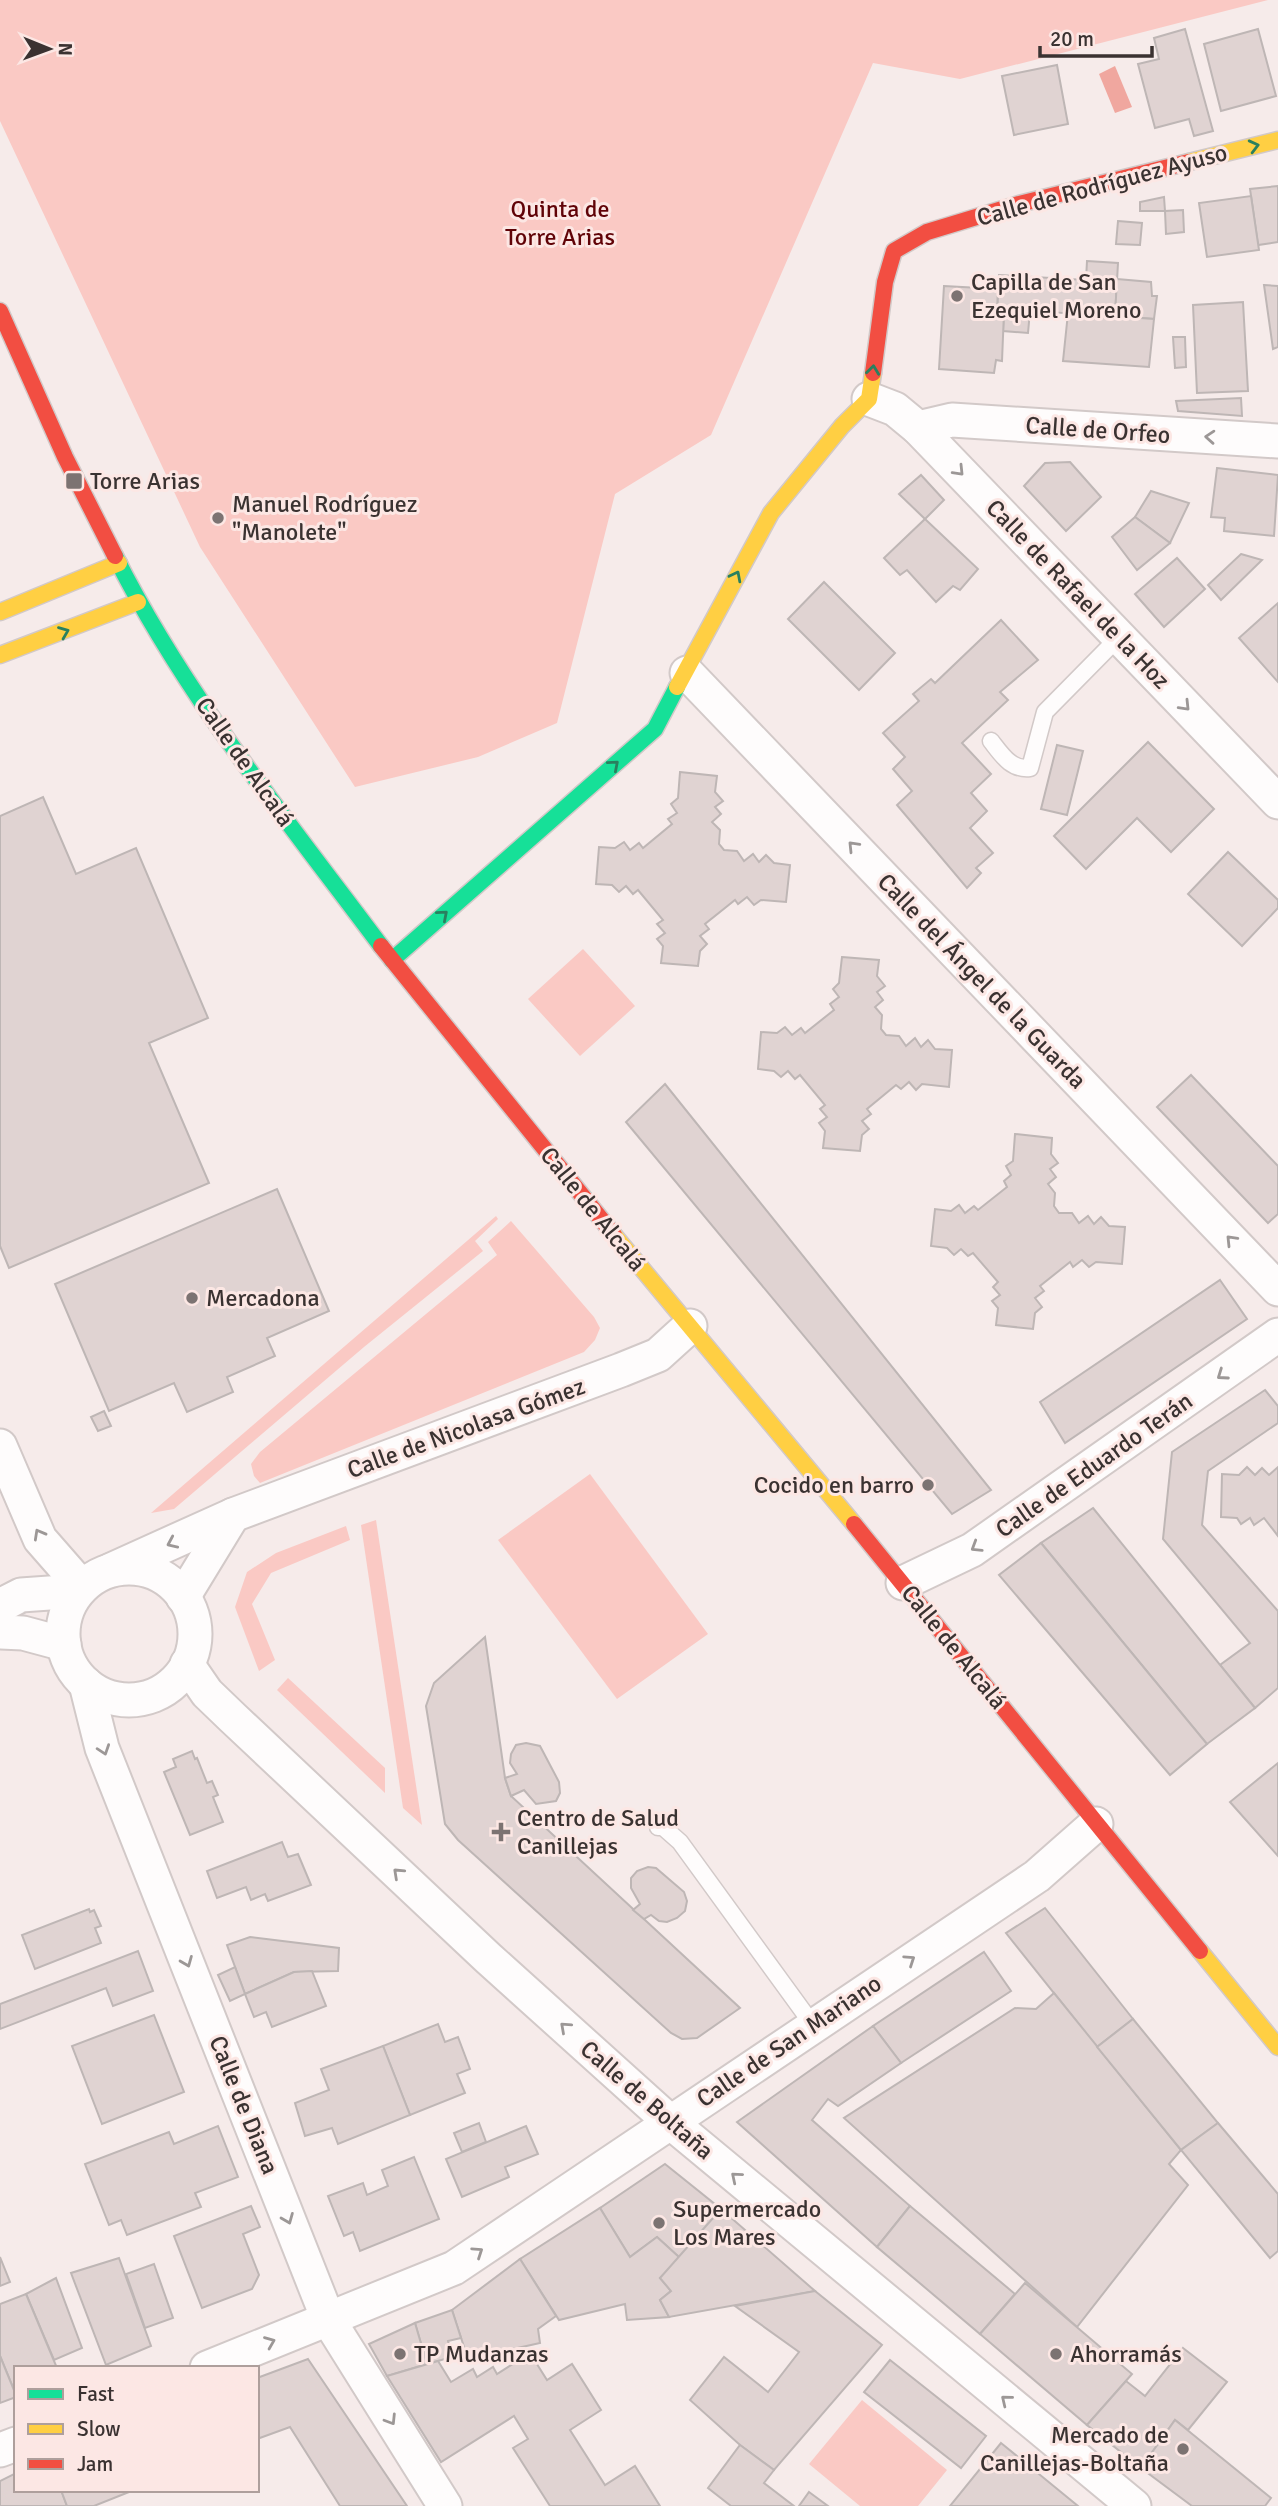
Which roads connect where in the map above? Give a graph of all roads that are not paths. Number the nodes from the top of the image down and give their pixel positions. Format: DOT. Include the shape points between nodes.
graph roads {
  1 [pos="1278,140"];
  2 [pos="0,312"];
  3 [pos="869,399"];
  4 [pos="918,428"];
  5 [pos="1278,441"];
  6 [pos="119,563"];
  7 [pos="138,602"];
  8 [pos="0,612"];
  9 [pos="1119,637"];
  10 [pos="0,656"];
  11 [pos="687,673"];
  12 [pos="991,741"];
  13 [pos="1278,802"];
  14 [pos="392,960"];
  15 [pos="1278,1289"];
  16 [pos="690,1326"];
  17 [pos="1278,1335"];
  18 [pos="0,1446"];
  19 [pos="233,1515"];
  20 [pos="111,1570"];
  21 [pos="903,1583"];
  22 [pos="80,1589"];
  23 [pos="183,1597"];
  24 [pos="0,1606"];
  25 [pos="0,1632"];
  26 [pos="64,1644"];
  27 [pos="187,1664"];
  28 [pos="86,1684"];
  29 [pos="1096,1824"];
  30 [pos="658,1827"];
  31 [pos="813,2025"];
  32 [pos="1278,2047"];
  33 [pos="669,2121"];
  34 [pos="328,2319"];
  35 [pos="211,2366"];
  36 [pos="445,2506"];
  37 [pos="1134,2506"];
  3 -- 1 [label="main road, Calle de Rodríguez Ayuso, one-way" via="884,282 894,251 928,232 1019,204"];
  2 -- 6 [label="main road, Calle de Alcalá"];
  3 -- 4 [label="street, Calle de Rafael de la Hoz" via="895,409"];
  11 -- 3 [label="main road, one-way" via="771,513"];
  5 -- 4 [label="street, Calle de Orfeo, one-way" via="952,420"];
  4 -- 9 [label="street, Calle de Rafael de la Hoz, one-way"];
  6 -- 7 [label="main road, Calle de Alcalá"];
  6 -- 8 [label="main road"];
  10 -- 7 [label="main road, one-way"];
  7 -- 14 [label="main road, Calle de Alcalá" via="229,744"];
  9 -- 12 [label="lane" via="1045,712 1030,768 1020,769 1006,760"];
  9 -- 13 [label="street, Calle de Rafael de la Hoz, one-way"];
  14 -- 11 [label="main road, one-way" via="655,729"];
  15 -- 11 [label="street, Calle del Ángel de la Guarda, one-way"];
  14 -- 16 [label="main road, Calle de Alcalá"];
  16 -- 19 [label="street, Calle de Nicolasa Gómez" via="658,1354 621,1370"];
  16 -- 21 [label="main road, Calle de Alcalá"];
  17 -- 21 [label="street, Calle de Eduardo Terán, one-way" via="972,1550"];
  22 -- 18 [label="street, one-way" via="40,1539"];
  19 -- 20 [label="street, Calle de Nicolasa Gómez, one-way"];
  19 -- 23 [label="street"];
  20 -- 22 [label="street"];
  20 -- 23 [label="street" via="152,1572"];
  21 -- 29 [label="main road, Calle de Alcalá"];
  22 -- 24 [label="street" via="21,1595"];
  22 -- 26 [label="street" via="68,1607"];
  23 -- 27 [label="street" via="195,1630"];
  25 -- 26 [label="street"];
  26 -- 28 [label="street" via="72,1666"];
  27 -- 28 [label="street" via="165,1689 133,1700 108,1696"];
  33 -- 27 [label="street, Calle de Boltaña, one-way" via="233,1718 207,1693"];
  28 -- 34 [label="street, Calle de Diana, one-way" via="102,1748"];
  31 -- 29 [label="street, Calle de San Mariano, one-way" via="1037,1876"];
  29 -- 32 [label="main road, Calle de Alcalá"];
  30 -- 31 [label="lane" via="680,1842"];
  31 -- 33 [label="street, Calle de San Mariano"];
  34 -- 33 [label="street, Calle de San Mariano, one-way" via="454,2268"];
  37 -- 33 [label="street, Calle de Boltaña, one-way"];
  35 -- 34 [label="street, Calle de San Mariano, one-way"];
  34 -- 36 [label="street, Calle de Diana, one-way"];
}
